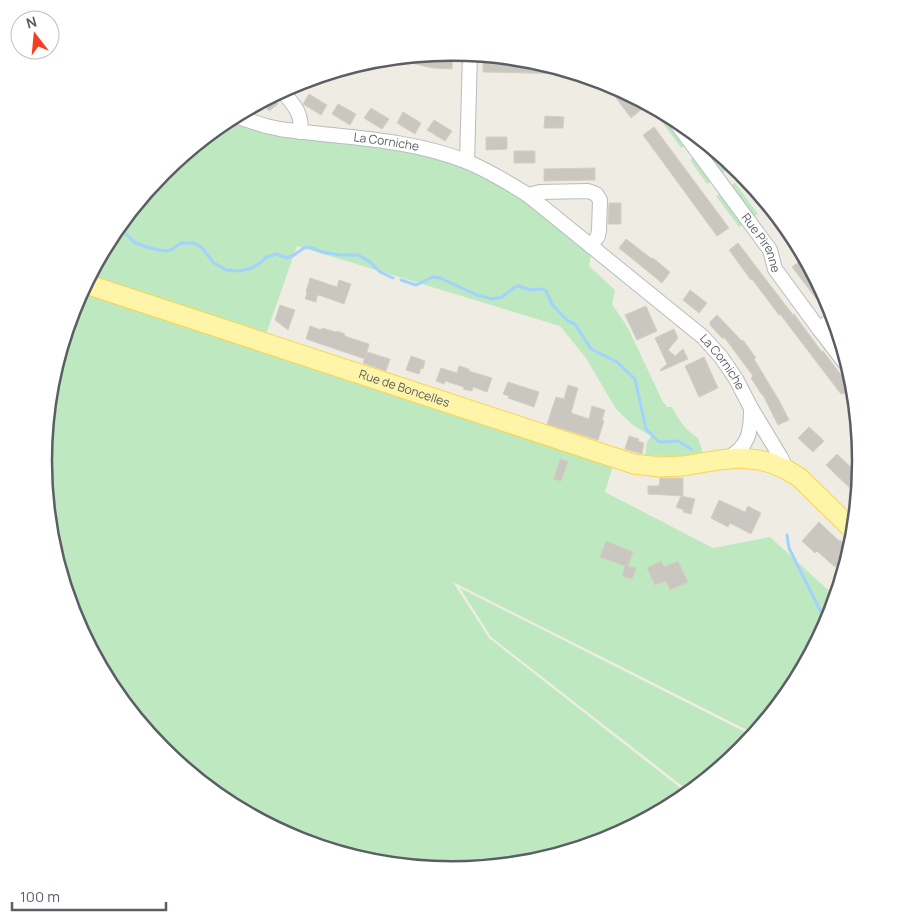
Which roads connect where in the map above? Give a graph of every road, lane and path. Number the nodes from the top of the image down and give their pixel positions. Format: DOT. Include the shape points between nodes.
graph roads {
  1 [pos="470,62"];
  2 [pos="287,97"];
  3 [pos="245,119"];
  4 [pos="300,132"];
  5 [pos="687,137"];
  6 [pos="467,162"];
  7 [pos="528,195"];
  8 [pos="591,246"];
  9 [pos="93,286"];
  10 [pos="828,323"];
  11 [pos="819,329"];
  12 [pos="838,352"];
  13 [pos="751,408"];
  14 [pos="767,435"];
  15 [pos="748,440"];
  16 [pos="726,459"];
  17 [pos="752,459"];
  18 [pos="787,470"];
  19 [pos="847,524"];
  1 -- 6 [label="street"];
  2 -- 4 [label="street" via="298,112"];
  3 -- 4 [label="street, La Corniche"];
  4 -- 6 [label="street, La Corniche" via="410,146"];
  5 -- 11 [label="street, Rue Pirenne" via="770,250 775,269"];
  6 -- 7 [label="street, La Corniche"];
  7 -- 8 [label="street, La Corniche"];
  7 -- 8 [label="street" via="535,192 588,191 596,194 600,200 599,230"];
  8 -- 13 [label="street, La Corniche" via="703,337 730,370"];
  9 -- 16 [label="main road, Rue de Boncelles" via="634,464 683,466"];
  10 -- 11 [label="street"];
  11 -- 12 [label="street, Rue Pirenne"];
  13 -- 14 [label="street, La Corniche"];
  13 -- 15 [label="street"];
  14 -- 17 [label="street"];
  14 -- 18 [label="street, La Corniche"];
  15 -- 16 [label="street"];
  15 -- 17 [label="street"];
  16 -- 17 [label="main road, Rue de Boncelles"];
  17 -- 18 [label="main road, Rue de Boncelles"];
  18 -- 19 [label="main road, Rue de Boncelles"];
}
